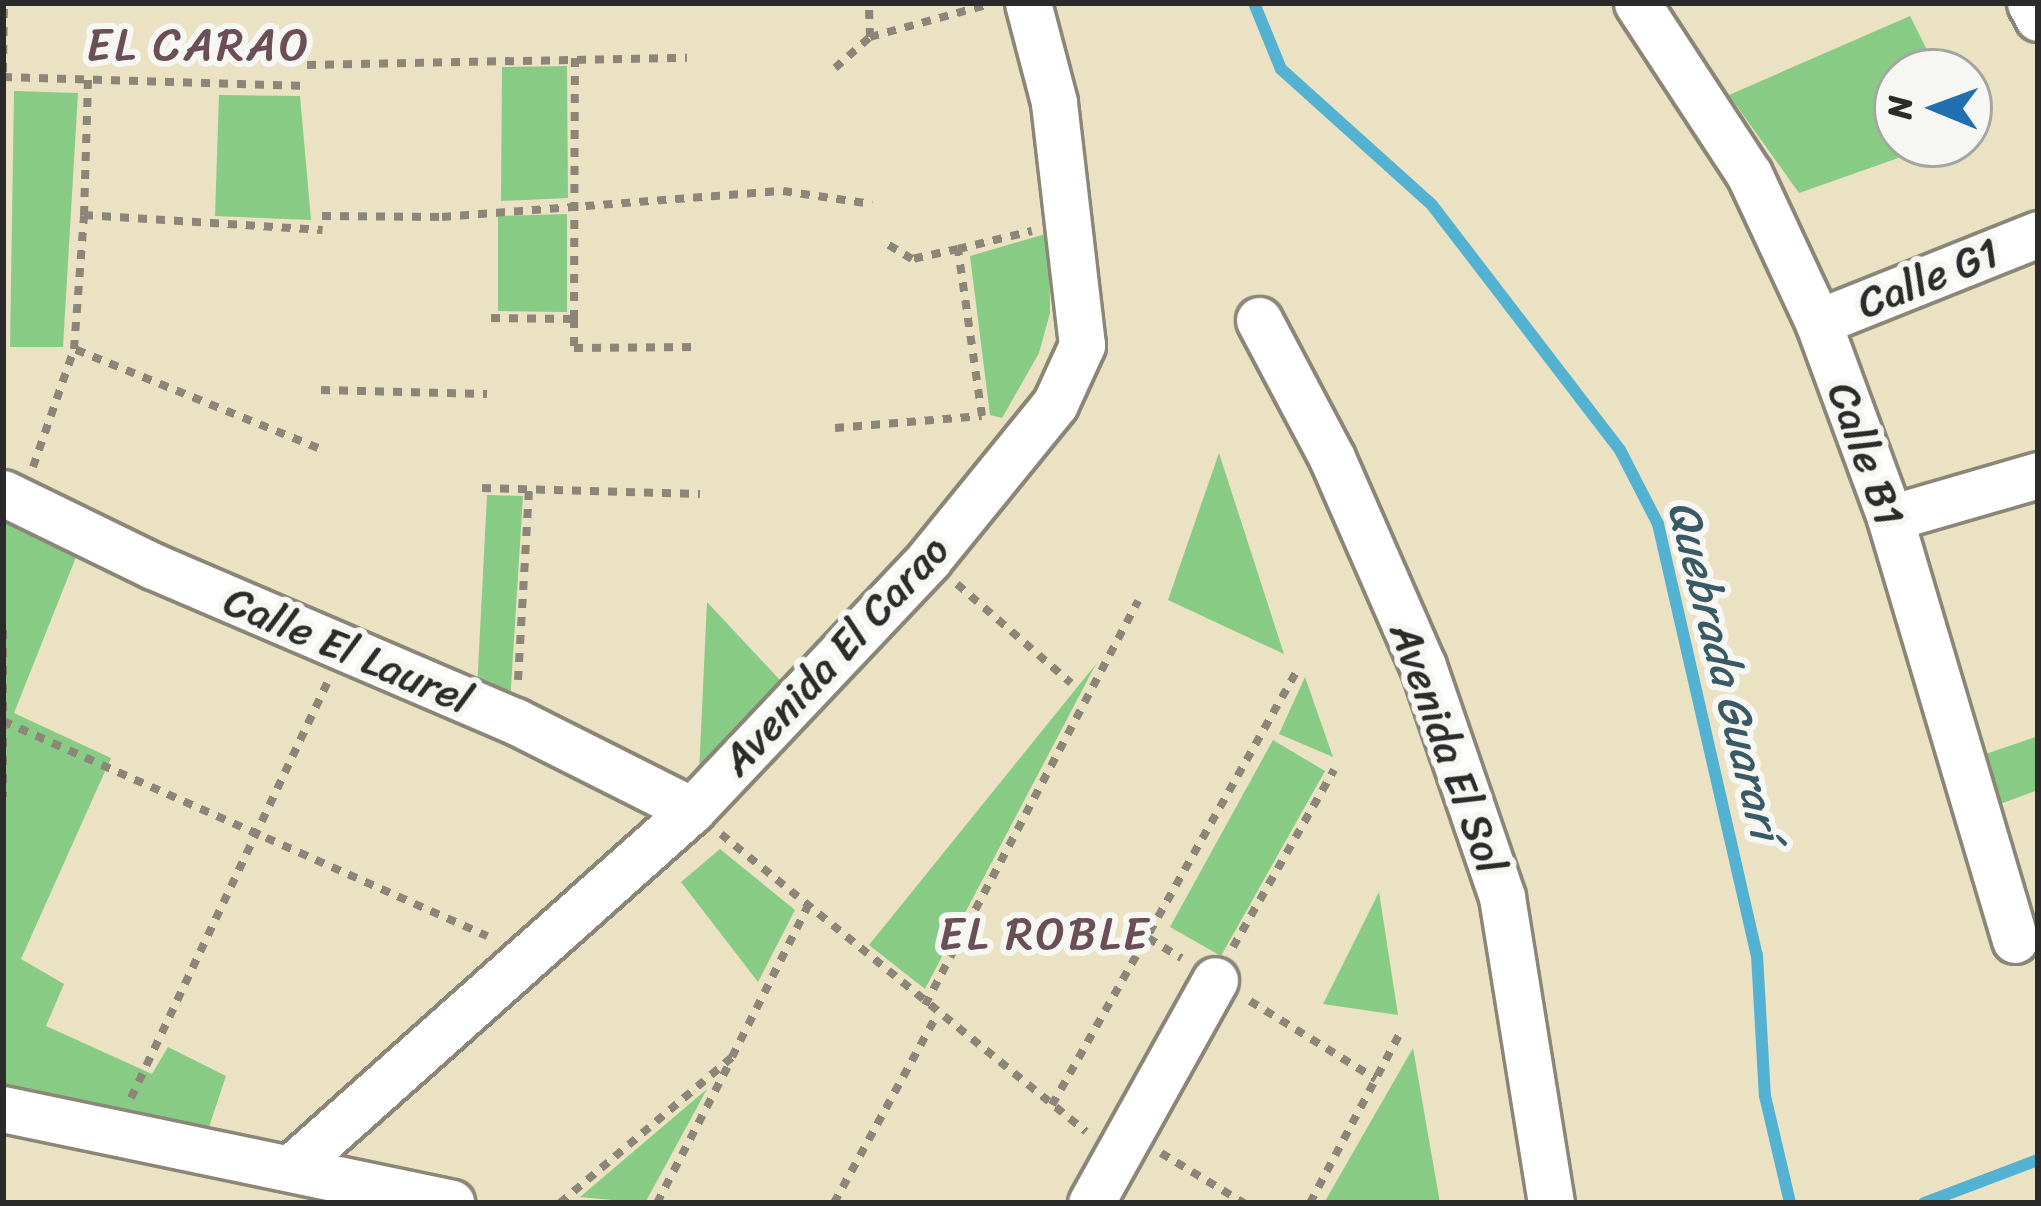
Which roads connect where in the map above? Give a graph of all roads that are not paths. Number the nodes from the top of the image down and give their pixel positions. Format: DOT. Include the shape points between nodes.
graph roads {
  1 [pos="1028,3"];
  2 [pos="2030,3"];
  3 [pos="1643,5"];
  4 [pos="2038,18"];
  5 [pos="2038,234"];
  6 [pos="1259,320"];
  7 [pos="1818,322"];
  8 [pos="2038,475"];
  9 [pos="10,486"];
  10 [pos="1891,518"];
  11 [pos="692,810"];
  12 [pos="2015,940"];
  13 [pos="1215,980"];
  14 [pos="3,1109"];
  15 [pos="293,1166"];
  16 [pos="451,1203"];
  17 [pos="1091,1203"];
  18 [pos="1551,1203"];
  1 -- 11 [label="street, Avenida El Carao" via="1072,222 1082,345 1054,404 929,559"];
  2 -- 4 [label="street"];
  3 -- 7 [label="street, Calle B1" via="1749,174"];
  5 -- 7 [label="street, Calle G1"];
  6 -- 18 [label="street, Avenida El Sol" via="1332,458 1423,666 1502,897"];
  7 -- 10 [label="street, Calle B1"];
  8 -- 10 [label="street"];
  9 -- 11 [label="street, Calle El Laurel"];
  10 -- 12 [label="street, Calle B1"];
  11 -- 15 [label="street, Avenida El Carao"];
  13 -- 17 [label="street"];
  14 -- 15 [label="street"];
  15 -- 16 [label="street"];
}
